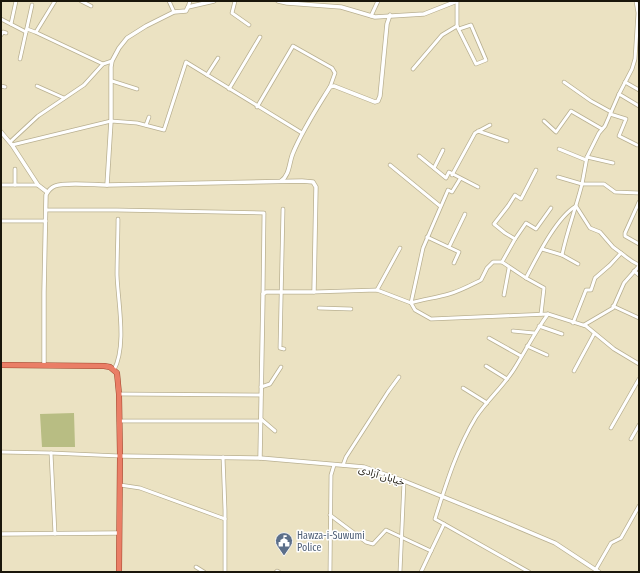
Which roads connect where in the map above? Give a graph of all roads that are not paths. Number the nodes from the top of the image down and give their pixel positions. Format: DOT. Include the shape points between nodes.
graph roads {
  1 [pos="16,1"];
  2 [pos="54,1"];
  3 [pos="81,1"];
  4 [pos="169,1"];
  5 [pos="190,1"];
  6 [pos="214,1"];
  7 [pos="235,1"];
  8 [pos="278,1"];
  9 [pos="378,1"];
  10 [pos="457,1"];
  11 [pos="636,1"];
  12 [pos="288,2"];
  13 [pos="32,5"];
  14 [pos="90,6"];
  15 [pos="188,7"];
  16 [pos="174,12"];
  17 [pos="390,15"];
  18 [pos="371,16"];
  19 [pos="379,16"];
  20 [pos="1,19"];
  21 [pos="11,24"];
  22 [pos="387,24"];
  23 [pos="249,25"];
  24 [pos="458,28"];
  25 [pos="27,31"];
  26 [pos="36,32"];
  27 [pos="6,33"];
  28 [pos="1,35"];
  29 [pos="638,36"];
  30 [pos="260,37"];
  31 [pos="637,57"];
  32 [pos="218,58"];
  33 [pos="20,59"];
  34 [pos="112,61"];
  35 [pos="103,64"];
  36 [pos="413,69"];
  37 [pos="207,75"];
  38 [pos="112,81"];
  39 [pos="564,82"];
  40 [pos="625,82"];
  41 [pos="1,86"];
  42 [pos="37,86"];
  43 [pos="6,87"];
  44 [pos="330,87"];
  45 [pos="136,89"];
  46 [pos="229,89"];
  47 [pos="639,90"];
  48 [pos="619,94"];
  49 [pos="64,98"];
  50 [pos="639,106"];
  51 [pos="258,107"];
  52 [pos="610,113"];
  53 [pos="149,117"];
  54 [pos="111,121"];
  55 [pos="544,121"];
  56 [pos="146,125"];
  57 [pos="490,125"];
  58 [pos="602,129"];
  59 [pos="1,132"];
  60 [pos="478,132"];
  61 [pos="302,133"];
  62 [pos="507,141"];
  63 [pos="11,143"];
  64 [pos="637,145"];
  65 [pos="559,149"];
  66 [pos="443,150"];
  67 [pos="419,156"];
  68 [pos="586,159"];
  69 [pos="613,163"];
  70 [pos="390,165"];
  71 [pos="434,168"];
  72 [pos="15,169"];
  73 [pos="536,170"];
  74 [pos="452,175"];
  75 [pos="286,176"];
  76 [pos="558,177"];
  77 [pos="460,179"];
  78 [pos="281,181"];
  79 [pos="290,181"];
  80 [pos="582,184"];
  81 [pos="15,185"];
  82 [pos="107,185"];
  83 [pos="1,186"];
  84 [pos="38,186"];
  85 [pos="478,187"];
  86 [pos="47,192"];
  87 [pos="639,194"];
  88 [pos="639,202"];
  89 [pos="440,206"];
  90 [pos="576,206"];
  91 [pos="551,208"];
  92 [pos="283,209"];
  93 [pos="46,210"];
  94 [pos="465,214"];
  95 [pos="118,219"];
  96 [pos="46,221"];
  97 [pos="1,222"];
  98 [pos="428,237"];
  99 [pos="515,239"];
  100 [pos="639,244"];
  101 [pos="449,247"];
  102 [pos="400,248"];
  103 [pos="542,249"];
  104 [pos="621,253"];
  105 [pos="562,255"];
  106 [pos="502,262"];
  107 [pos="454,263"];
  108 [pos="578,264"];
  109 [pos="639,266"];
  110 [pos="509,268"];
  111 [pos="634,271"];
  112 [pos="639,275"];
  113 [pos="526,278"];
  114 [pos="377,290"];
  115 [pos="281,292"];
  116 [pos="314,292"];
  117 [pos="263,294"];
  118 [pos="504,295"];
  119 [pos="411,303"];
  120 [pos="613,306"];
  121 [pos="319,308"];
  122 [pos="351,309"];
  123 [pos="541,314"];
  124 [pos="548,314"];
  125 [pos="639,314"];
  126 [pos="638,318"];
  127 [pos="573,323"];
  128 [pos="584,325"];
  129 [pos="539,326"];
  130 [pos="513,331"];
  131 [pos="534,333"];
  132 [pos="562,334"];
  133 [pos="594,334"];
  134 [pos="489,338"];
  135 [pos="527,346"];
  136 [pos="284,349"];
  137 [pos="546,354"];
  138 [pos="521,356"];
  139 [pos="639,364"];
  140 [pos="1,365"];
  141 [pos="44,365"];
  142 [pos="486,366"];
  143 [pos="281,367"];
  144 [pos="114,370"];
  145 [pos="574,370"];
  146 [pos="399,377"];
  147 [pos="507,379"];
  148 [pos="639,379"];
  149 [pos="262,387"];
  150 [pos="463,388"];
  151 [pos="119,394"];
  152 [pos="261,395"];
  153 [pos="487,403"];
  154 [pos="261,420"];
  155 [pos="119,421"];
  156 [pos="639,425"];
  157 [pos="611,428"];
  158 [pos="275,431"];
  159 [pos="631,439"];
  160 [pos="1,452"];
  161 [pos="51,453"];
  162 [pos="120,456"];
  163 [pos="223,457"];
  164 [pos="260,458"];
  165 [pos="334,465"];
  166 [pos="343,465"];
  167 [pos="404,482"];
  168 [pos="120,485"];
  169 [pos="442,496"];
  170 [pos="639,506"];
  171 [pos="330,515"];
  172 [pos="225,520"];
  173 [pos="444,524"];
  174 [pos="119,533"];
  175 [pos="1,534"];
  176 [pos="55,534"];
  177 [pos="401,538"];
  178 [pos="430,551"];
  179 [pos="196,567"];
  180 [pos="597,571"];
  181 [pos="119,572"];
  182 [pos="204,572"];
  183 [pos="225,572"];
  184 [pos="330,572"];
  185 [pos="400,572"];
  186 [pos="421,572"];
  187 [pos="529,572"];
  1 -- 21 [label="street"];
  2 -- 26 [label="street"];
  3 -- 14 [label="street"];
  4 -- 16 [label="street"];
  5 -- 15 [label="street"];
  6 -- 15 [label="street"];
  7 -- 23 [label="street" via="232,13"];
  8 -- 12 [label="street"];
  9 -- 18 [label="street"];
  10 -- 17 [label="street" via="424,14"];
  10 -- 24 [label="street"];
  11 -- 29 [label="street"];
  12 -- 18 [label="street" via="341,7"];
  13 -- 25 [label="street"];
  15 -- 16 [label="street" via="186,11"];
  16 -- 34 [label="street" via="127,38 118,48"];
  17 -- 19 [label="street"];
  17 -- 22 [label="street"];
  18 -- 19 [label="street"];
  19 -- 22 [label="street" via="386,20"];
  20 -- 21 [label="street"];
  21 -- 25 [label="street"];
  22 -- 44 [label="street" via="378,101 334,86"];
  24 -- 24 [label="street" via="476,64 486,60 471,25"];
  24 -- 36 [label="street" via="442,35"];
  25 -- 26 [label="street"];
  25 -- 33 [label="street"];
  26 -- 35 [label="street"];
  27 -- 28 [label="street" via="2,32"];
  29 -- 31 [label="street"];
  30 -- 46 [label="street"];
  31 -- 40 [label="street"];
  32 -- 37 [label="street"];
  34 -- 35 [label="street"];
  34 -- 38 [label="street"];
  35 -- 49 [label="street" via="84,85"];
  37 -- 46 [label="street"];
  37 -- 56 [label="street" via="186,62 164,130"];
  38 -- 45 [label="street"];
  38 -- 54 [label="street"];
  39 -- 52 [label="street"];
  40 -- 47 [label="street"];
  40 -- 48 [label="street"];
  41 -- 43 [label="street"];
  42 -- 49 [label="street"];
  44 -- 51 [label="street" via="335,73 332,68 293,46"];
  44 -- 61 [label="street"];
  46 -- 51 [label="street"];
  48 -- 50 [label="street"];
  48 -- 52 [label="street"];
  49 -- 63 [label="street" via="38,116"];
  51 -- 61 [label="street"];
  52 -- 58 [label="street"];
  52 -- 64 [label="street" via="626,119 620,136"];
  53 -- 56 [label="street"];
  54 -- 56 [label="street"];
  54 -- 63 [label="street"];
  54 -- 82 [label="street"];
  55 -- 58 [label="street" via="556,132 571,111"];
  57 -- 60 [label="street"];
  58 -- 68 [label="street"];
  59 -- 63 [label="street"];
  60 -- 62 [label="street"];
  60 -- 74 [label="street" via="470,139"];
  61 -- 75 [label="street"];
  63 -- 84 [label="street"];
  65 -- 68 [label="street"];
  66 -- 71 [label="street"];
  67 -- 71 [label="street"];
  68 -- 69 [label="street"];
  68 -- 80 [label="street"];
  70 -- 89 [label="street"];
  71 -- 74 [label="street" via="446,178 449,172"];
  72 -- 81 [label="street"];
  73 -- 99 [label="street" via="521,199 515,195 494,224"];
  74 -- 77 [label="street"];
  75 -- 78 [label="street"];
  75 -- 79 [label="street"];
  76 -- 80 [label="street"];
  77 -- 85 [label="street"];
  77 -- 89 [label="street" via="452,192 448,190"];
  78 -- 79 [label="street"];
  78 -- 82 [label="street"];
  79 -- 116 [label="street" via="313,182 316,187"];
  80 -- 87 [label="street" via="604,184 615,192"];
  80 -- 90 [label="street"];
  81 -- 83 [label="street"];
  81 -- 84 [label="street"];
  82 -- 86 [label="street" via="56,186"];
  84 -- 86 [label="street"];
  86 -- 93 [label="street"];
  88 -- 100 [label="street" via="625,236"];
  89 -- 98 [label="street"];
  90 -- 103 [label="street" via="558,224"];
  90 -- 104 [label="street" via="590,228 600,232 613,248"];
  90 -- 105 [label="street"];
  91 -- 99 [label="street" via="536,229 526,223"];
  92 -- 115 [label="street"];
  93 -- 96 [label="street"];
  93 -- 117 [label="street" via="264,212"];
  94 -- 101 [label="street"];
  95 -- 144 [label="street" via="120,345 118,363"];
  96 -- 97 [label="street"];
  96 -- 141 [label="street"];
  98 -- 101 [label="street"];
  98 -- 119 [label="street" via="423,248"];
  99 -- 106 [label="street"];
  101 -- 107 [label="street" via="459,252"];
  102 -- 114 [label="street"];
  103 -- 105 [label="street"];
  103 -- 113 [label="street"];
  104 -- 109 [label="street" via="630,262"];
  104 -- 127 [label="street" via="595,278 590,290 586,290"];
  105 -- 108 [label="street"];
  106 -- 110 [label="street"];
  106 -- 119 [label="street" via="493,262 481,280 471,285 449,294"];
  109 -- 111 [label="street"];
  110 -- 113 [label="street"];
  110 -- 118 [label="street"];
  111 -- 112 [label="street"];
  111 -- 120 [label="street" via="624,282"];
  113 -- 123 [label="street" via="544,288"];
  114 -- 116 [label="street"];
  114 -- 119 [label="street"];
  115 -- 116 [label="street"];
  115 -- 117 [label="street"];
  115 -- 136 [label="street" via="280,348"];
  117 -- 149 [label="street"];
  119 -- 123 [label="street" via="415,310 431,319"];
  120 -- 126 [label="street"];
  120 -- 128 [label="street"];
  121 -- 122 [label="street"];
  123 -- 124 [label="street"];
  124 -- 127 [label="street"];
  124 -- 129 [label="street"];
  125 -- 126 [label="street"];
  127 -- 128 [label="street"];
  128 -- 133 [label="street"];
  129 -- 131 [label="street"];
  129 -- 132 [label="street"];
  130 -- 131 [label="street"];
  131 -- 135 [label="street"];
  133 -- 139 [label="street"];
  133 -- 145 [label="street"];
  134 -- 138 [label="street"];
  135 -- 137 [label="street"];
  135 -- 138 [label="street"];
  138 -- 147 [label="street"];
  140 -- 141 [label="highway"];
  141 -- 144 [label="highway" via="104,366"];
  142 -- 147 [label="street"];
  143 -- 149 [label="street" via="270,384"];
  144 -- 151 [label="highway" via="119,381"];
  146 -- 166 [label="street"];
  147 -- 153 [label="street"];
  148 -- 157 [label="street"];
  149 -- 152 [label="street"];
  150 -- 153 [label="street"];
  151 -- 152 [label="street"];
  151 -- 155 [label="highway"];
  152 -- 154 [label="street"];
  153 -- 169 [label="street" via="460,447"];
  154 -- 155 [label="street"];
  154 -- 158 [label="street"];
  154 -- 164 [label="street"];
  155 -- 162 [label="highway"];
  156 -- 159 [label="street"];
  160 -- 161 [label="street"];
  161 -- 162 [label="street"];
  161 -- 176 [label="street"];
  162 -- 163 [label="street, خیابان آزادی"];
  162 -- 168 [label="highway"];
  163 -- 164 [label="street, خیابان آزادی"];
  163 -- 172 [label="street"];
  164 -- 165 [label="street, خیابان آزادی"];
  165 -- 166 [label="street, خیابان آزادی"];
  165 -- 171 [label="street" via="331,474"];
  166 -- 167 [label="street, خیابان آزادی" via="364,467"];
  167 -- 169 [label="street, خیابان آزادی"];
  167 -- 177 [label="street"];
  168 -- 172 [label="street" via="140,488"];
  168 -- 174 [label="highway"];
  169 -- 173 [label="street" via="435,519"];
  169 -- 180 [label="street, خیابان آزادی" via="555,543"];
  170 -- 180 [label="street" via="621,538 611,543"];
  171 -- 177 [label="street" via="369,544 373,544 386,530"];
  171 -- 184 [label="street"];
  172 -- 183 [label="street"];
  173 -- 178 [label="street"];
  173 -- 187 [label="street"];
  174 -- 176 [label="street"];
  174 -- 181 [label="highway"];
  175 -- 176 [label="street"];
  177 -- 178 [label="street"];
  177 -- 185 [label="street"];
  178 -- 186 [label="street"];
  179 -- 182 [label="street"];
}
